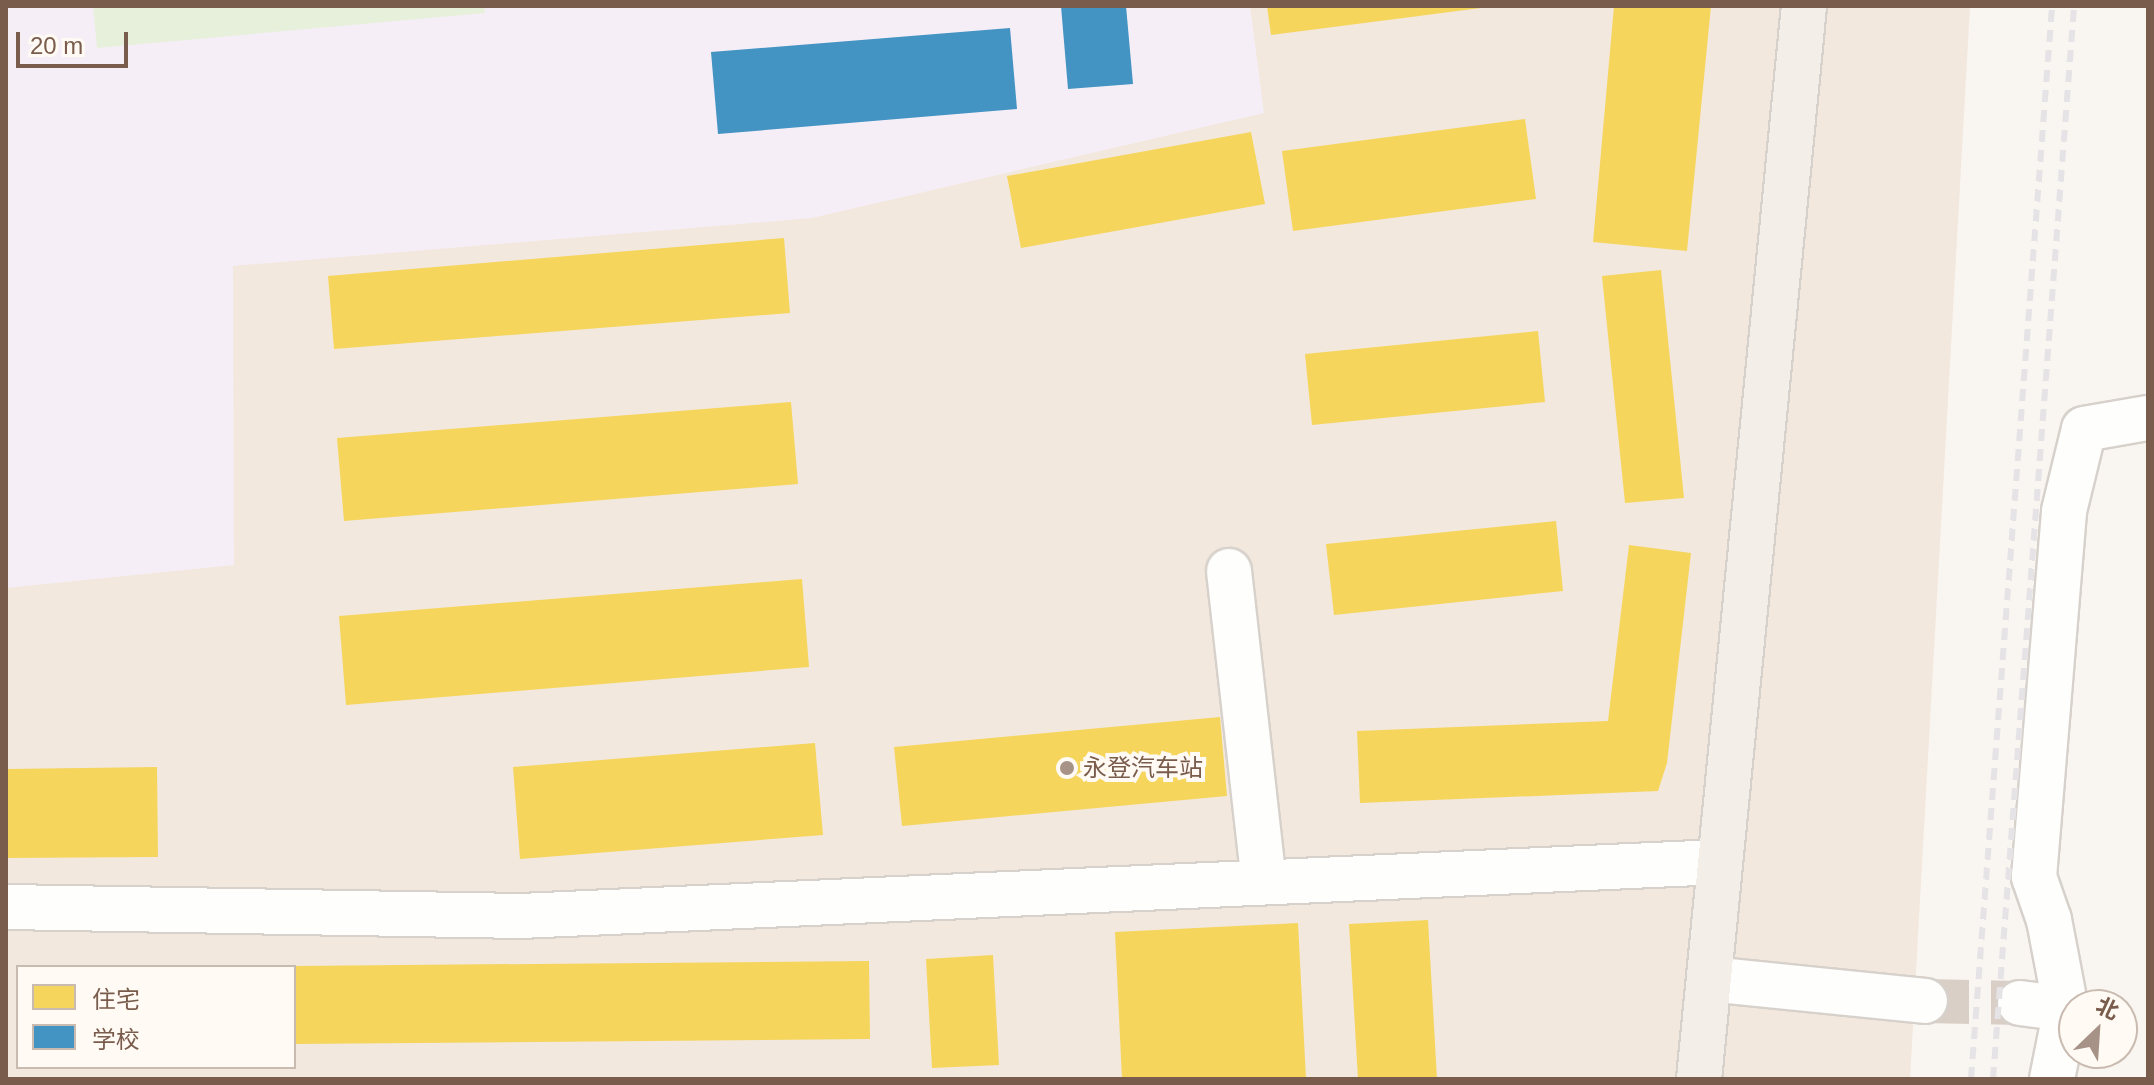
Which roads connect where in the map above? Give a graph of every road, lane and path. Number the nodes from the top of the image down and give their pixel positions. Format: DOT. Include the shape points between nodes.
graph roads {
  1 [pos="1804,6"];
  2 [pos="2148,418"];
  3 [pos="1229,571"];
  4 [pos="1720,862"];
  5 [pos="1264,882"];
  6 [pos="6,907"];
  7 [pos="1709,979"];
  8 [pos="2062,989"];
  9 [pos="1925,1001"];
  10 [pos="2020,1003"];
  11 [pos="2058,1008"];
  12 [pos="2058,1049"];
  13 [pos="1699,1079"];
  14 [pos="2052,1079"];
  1 -- 4 [label="main road"];
  2 -- 8 [label="street" via="2084,429 2064,511 2034,877 2049,920"];
  3 -- 5 [label="street"];
  4 -- 5 [label="street"];
  4 -- 7 [label="main road"];
  5 -- 6 [label="street" via="521,916"];
  7 -- 9 [label="street"];
  7 -- 13 [label="main road"];
  10 -- 11 [label="street"];
  12 -- 14 [label="street"];
}
